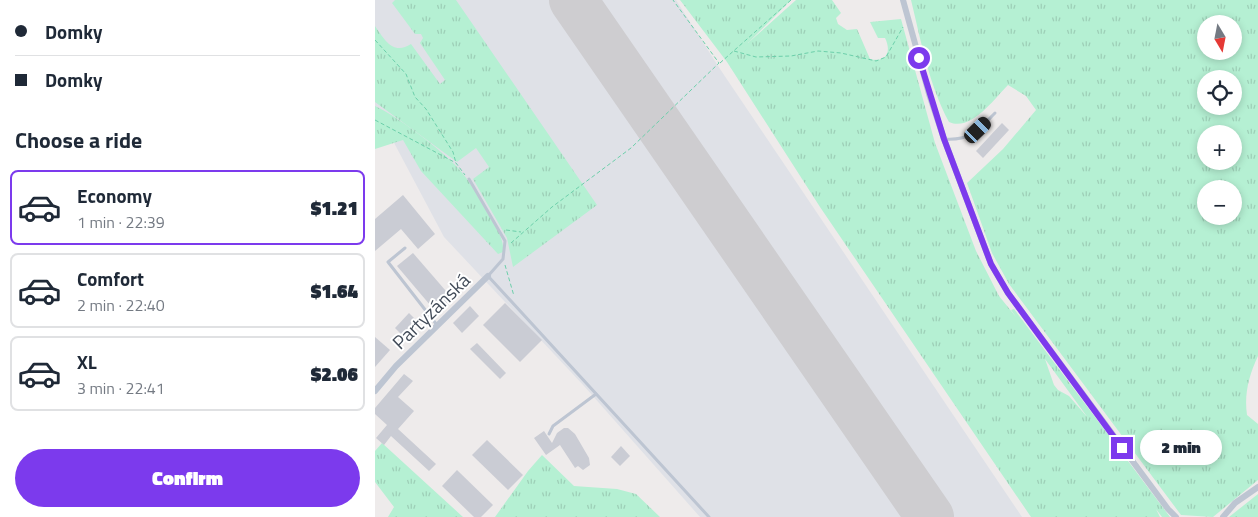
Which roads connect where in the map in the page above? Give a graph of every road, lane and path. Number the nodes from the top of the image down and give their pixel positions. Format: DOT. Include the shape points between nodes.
graph roads {
  1 [pos="673,0"];
  2 [pos="791,0"];
  3 [pos="903,0"];
  4 [pos="910,22"];
  5 [pos="375,40"];
  6 [pos="734,51"];
  7 [pos="719,63"];
  8 [pos="995,113"];
  9 [pos="375,120"];
  10 [pos="944,139"];
  11 [pos="456,163"];
  12 [pos="469,179"];
  13 [pos="497,227"];
  14 [pos="522,232"];
  15 [pos="507,246"];
  16 [pos="405,248"];
  17 [pos="503,259"];
  18 [pos="488,276"];
  19 [pos="512,302"];
  20 [pos="437,325"];
  21 [pos="375,391"];
  22 [pos="596,394"];
  23 [pos="549,434"];
  24 [pos="1258,487"];
  25 [pos="709,517"];
  26 [pos="1176,517"];
  27 [pos="1223,517"];
  1 -- 7 [label="path"];
  2 -- 6 [label="path"];
  3 -- 4 [label="street"];
  4 -- 6 [label="path" via="902,28 886,57 877,61 833,52 756,57"];
  4 -- 10 [label="street"];
  5 -- 11 [label="path" via="406,74 415,97 427,109 453,152"];
  6 -- 7 [label="path"];
  7 -- 14 [label="path" via="631,148"];
  8 -- 10 [label="lane" via="970,137"];
  9 -- 11 [label="path"];
  10 -- 26 [label="street" via="991,264 1008,293"];
  11 -- 12 [label="path"];
  12 -- 13 [label="lane"];
  13 -- 14 [label="path"];
  13 -- 15 [label="lane"];
  14 -- 15 [label="path"];
  15 -- 17 [label="lane"];
  16 -- 20 [label="lane" via="389,262"];
  17 -- 18 [label="lane"];
  17 -- 19 [label="path" via="515,294"];
  18 -- 19 [label="lane"];
  18 -- 20 [label="street, Partyzánská"];
  19 -- 22 [label="lane"];
  20 -- 21 [label="street, Partyzánská" via="395,366"];
  22 -- 23 [label="lane" via="553,426"];
  22 -- 25 [label="lane"];
  24 -- 27 [label="street" via="1235,503"];
}
